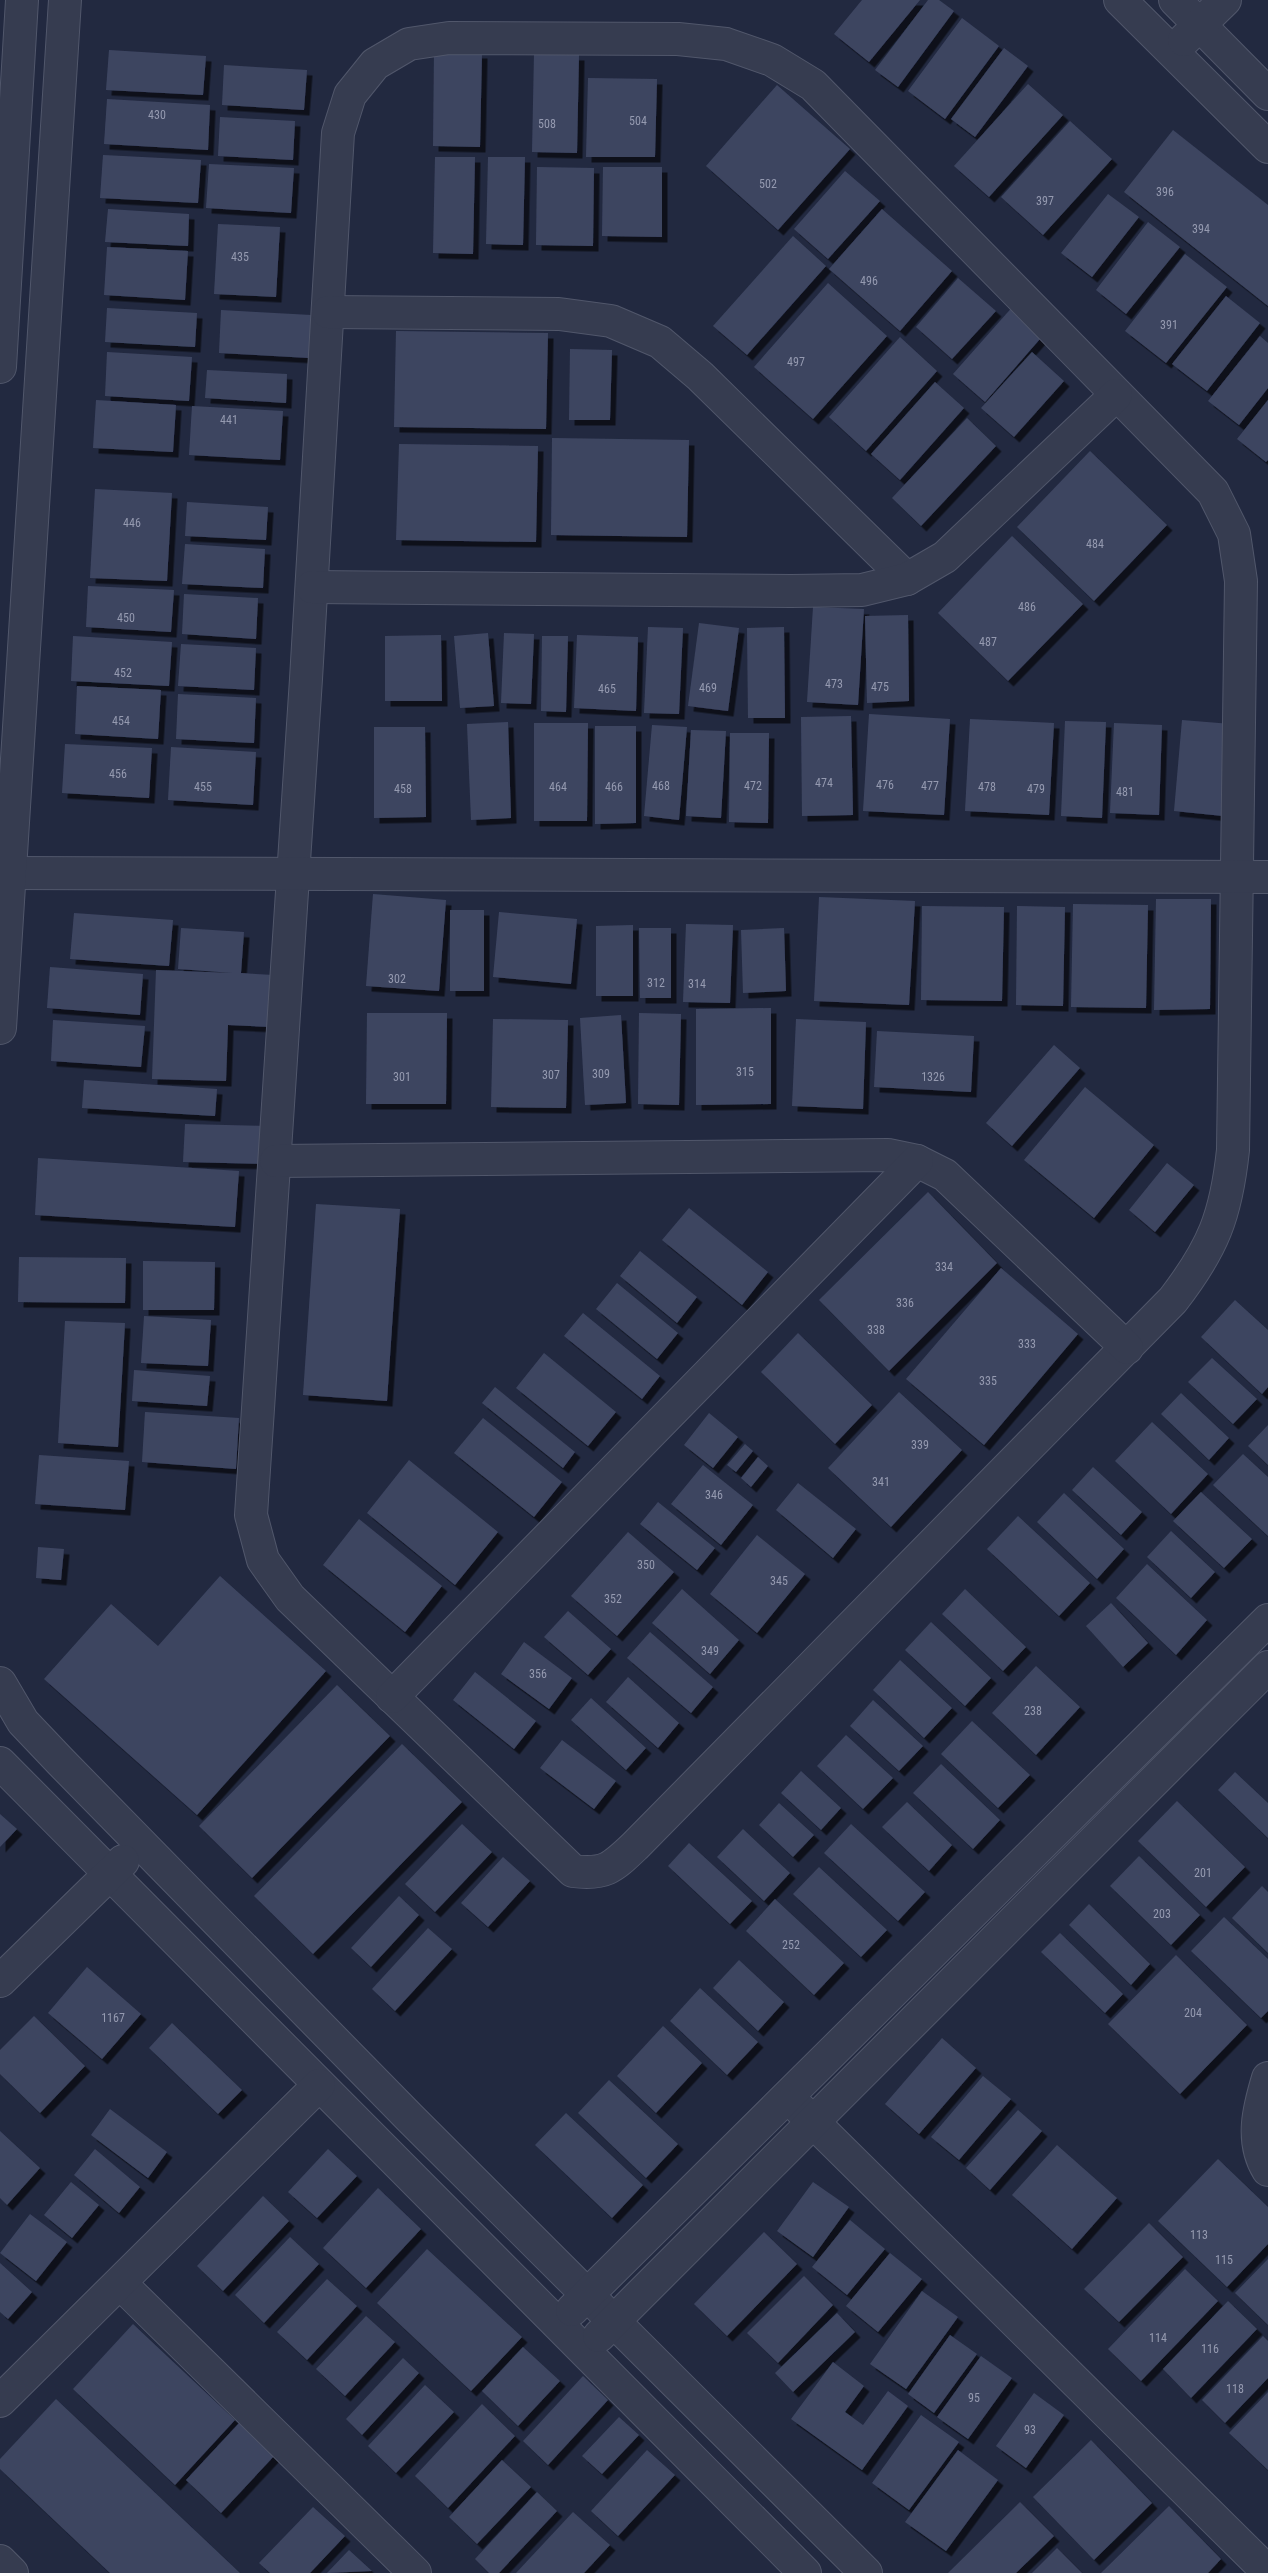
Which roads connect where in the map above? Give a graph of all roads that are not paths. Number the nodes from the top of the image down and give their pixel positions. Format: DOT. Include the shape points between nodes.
graph roads {
  1 [pos="22,0"];
  2 [pos="65,0"];
  3 [pos="1120,0"];
  4 [pos="1175,0"];
  5 [pos="1225,0"];
  6 [pos="1200,25"];
  7 [pos="1173,51"];
  8 [pos="1268,94"];
  9 [pos="1268,147"];
  10 [pos="328,312"];
  11 [pos="0,367"];
  12 [pos="1116,395"];
  13 [pos="907,579"];
  14 [pos="312,586"];
  15 [pos="9,873"];
  16 [pos="294,874"];
  17 [pos="1237,877"];
  18 [pos="1268,877"];
  19 [pos="0,1028"];
  20 [pos="276,1161"];
  21 [pos="917,1161"];
  22 [pos="1126,1348"];
  23 [pos="1268,1620"];
  24 [pos="1268,1667"];
  25 [pos="0,1683"];
  26 [pos="392,1697"];
  27 [pos="0,1762"];
  28 [pos="141,1844"];
  29 [pos="108,1874"];
  30 [pos="0,1981"];
  31 [pos="1268,2079"];
  32 [pos="319,2085"];
  33 [pos="787,2096"];
  34 [pos="814,2123"];
  35 [pos="1268,2170"];
  36 [pos="120,2283"];
  37 [pos="587,2295"];
  38 [pos="614,2322"];
  39 [pos="558,2325"];
  40 [pos="584,2351"];
  41 [pos="0,2401"];
  42 [pos="0,2561"];
  43 [pos="1268,2572"];
  44 [pos="12,2573"];
  45 [pos="415,2573"];
  46 [pos="805,2573"];
  47 [pos="866,2573"];
  1 -- 11 [label="street"];
  2 -- 15 [label="street"];
  3 -- 7 [label="street"];
  4 -- 6 [label="street"];
  5 -- 6 [label="street"];
  6 -- 7 [label="street"];
  6 -- 8 [label="street"];
  7 -- 9 [label="street"];
  10 -- 12 [label="street" via="338,133 350,95 375,64 409,44 449,38 678,39 726,44 772,60 813,85"];
  10 -- 13 [label="street" via="560,314 611,321 660,342 700,376"];
  10 -- 14 [label="street"];
  12 -- 13 [label="street" via="945,557"];
  12 -- 17 [label="street" via="1213,492 1234,534 1241,581"];
  13 -- 14 [label="street" via="862,590 791,591"];
  14 -- 16 [label="street"];
  15 -- 16 [label="street"];
  15 -- 19 [label="street"];
  16 -- 17 [label="street"];
  16 -- 20 [label="street"];
  17 -- 18 [label="street"];
  17 -- 22 [label="street" via="1229,1191 1217,1232 1198,1268"];
  20 -- 21 [label="street" via="888,1155"];
  20 -- 26 [label="street" via="251,1515 264,1560 290,1598"];
  21 -- 22 [label="street" via="945,1175 970,1197"];
  21 -- 26 [label="street"];
  22 -- 26 [label="street" via="635,1846 618,1862 596,1874 573,1871"];
  23 -- 33 [label="street"];
  24 -- 34 [label="street"];
  25 -- 28 [label="street" via="23,1722"];
  27 -- 29 [label="street"];
  28 -- 29 [label="street"];
  28 -- 37 [label="street"];
  29 -- 30 [label="street"];
  29 -- 32 [label="street"];
  31 -- 35 [label="street" via="1257,2118 1262,2160"];
  32 -- 36 [label="street"];
  32 -- 39 [label="street"];
  33 -- 34 [label="street"];
  33 -- 37 [label="street"];
  34 -- 38 [label="street"];
  34 -- 43 [label="street"];
  36 -- 41 [label="street"];
  36 -- 45 [label="street"];
  37 -- 38 [label="street"];
  37 -- 39 [label="street"];
  38 -- 40 [label="street"];
  38 -- 47 [label="street"];
  39 -- 40 [label="street"];
  40 -- 46 [label="street"];
  42 -- 44 [label="street"];
}
